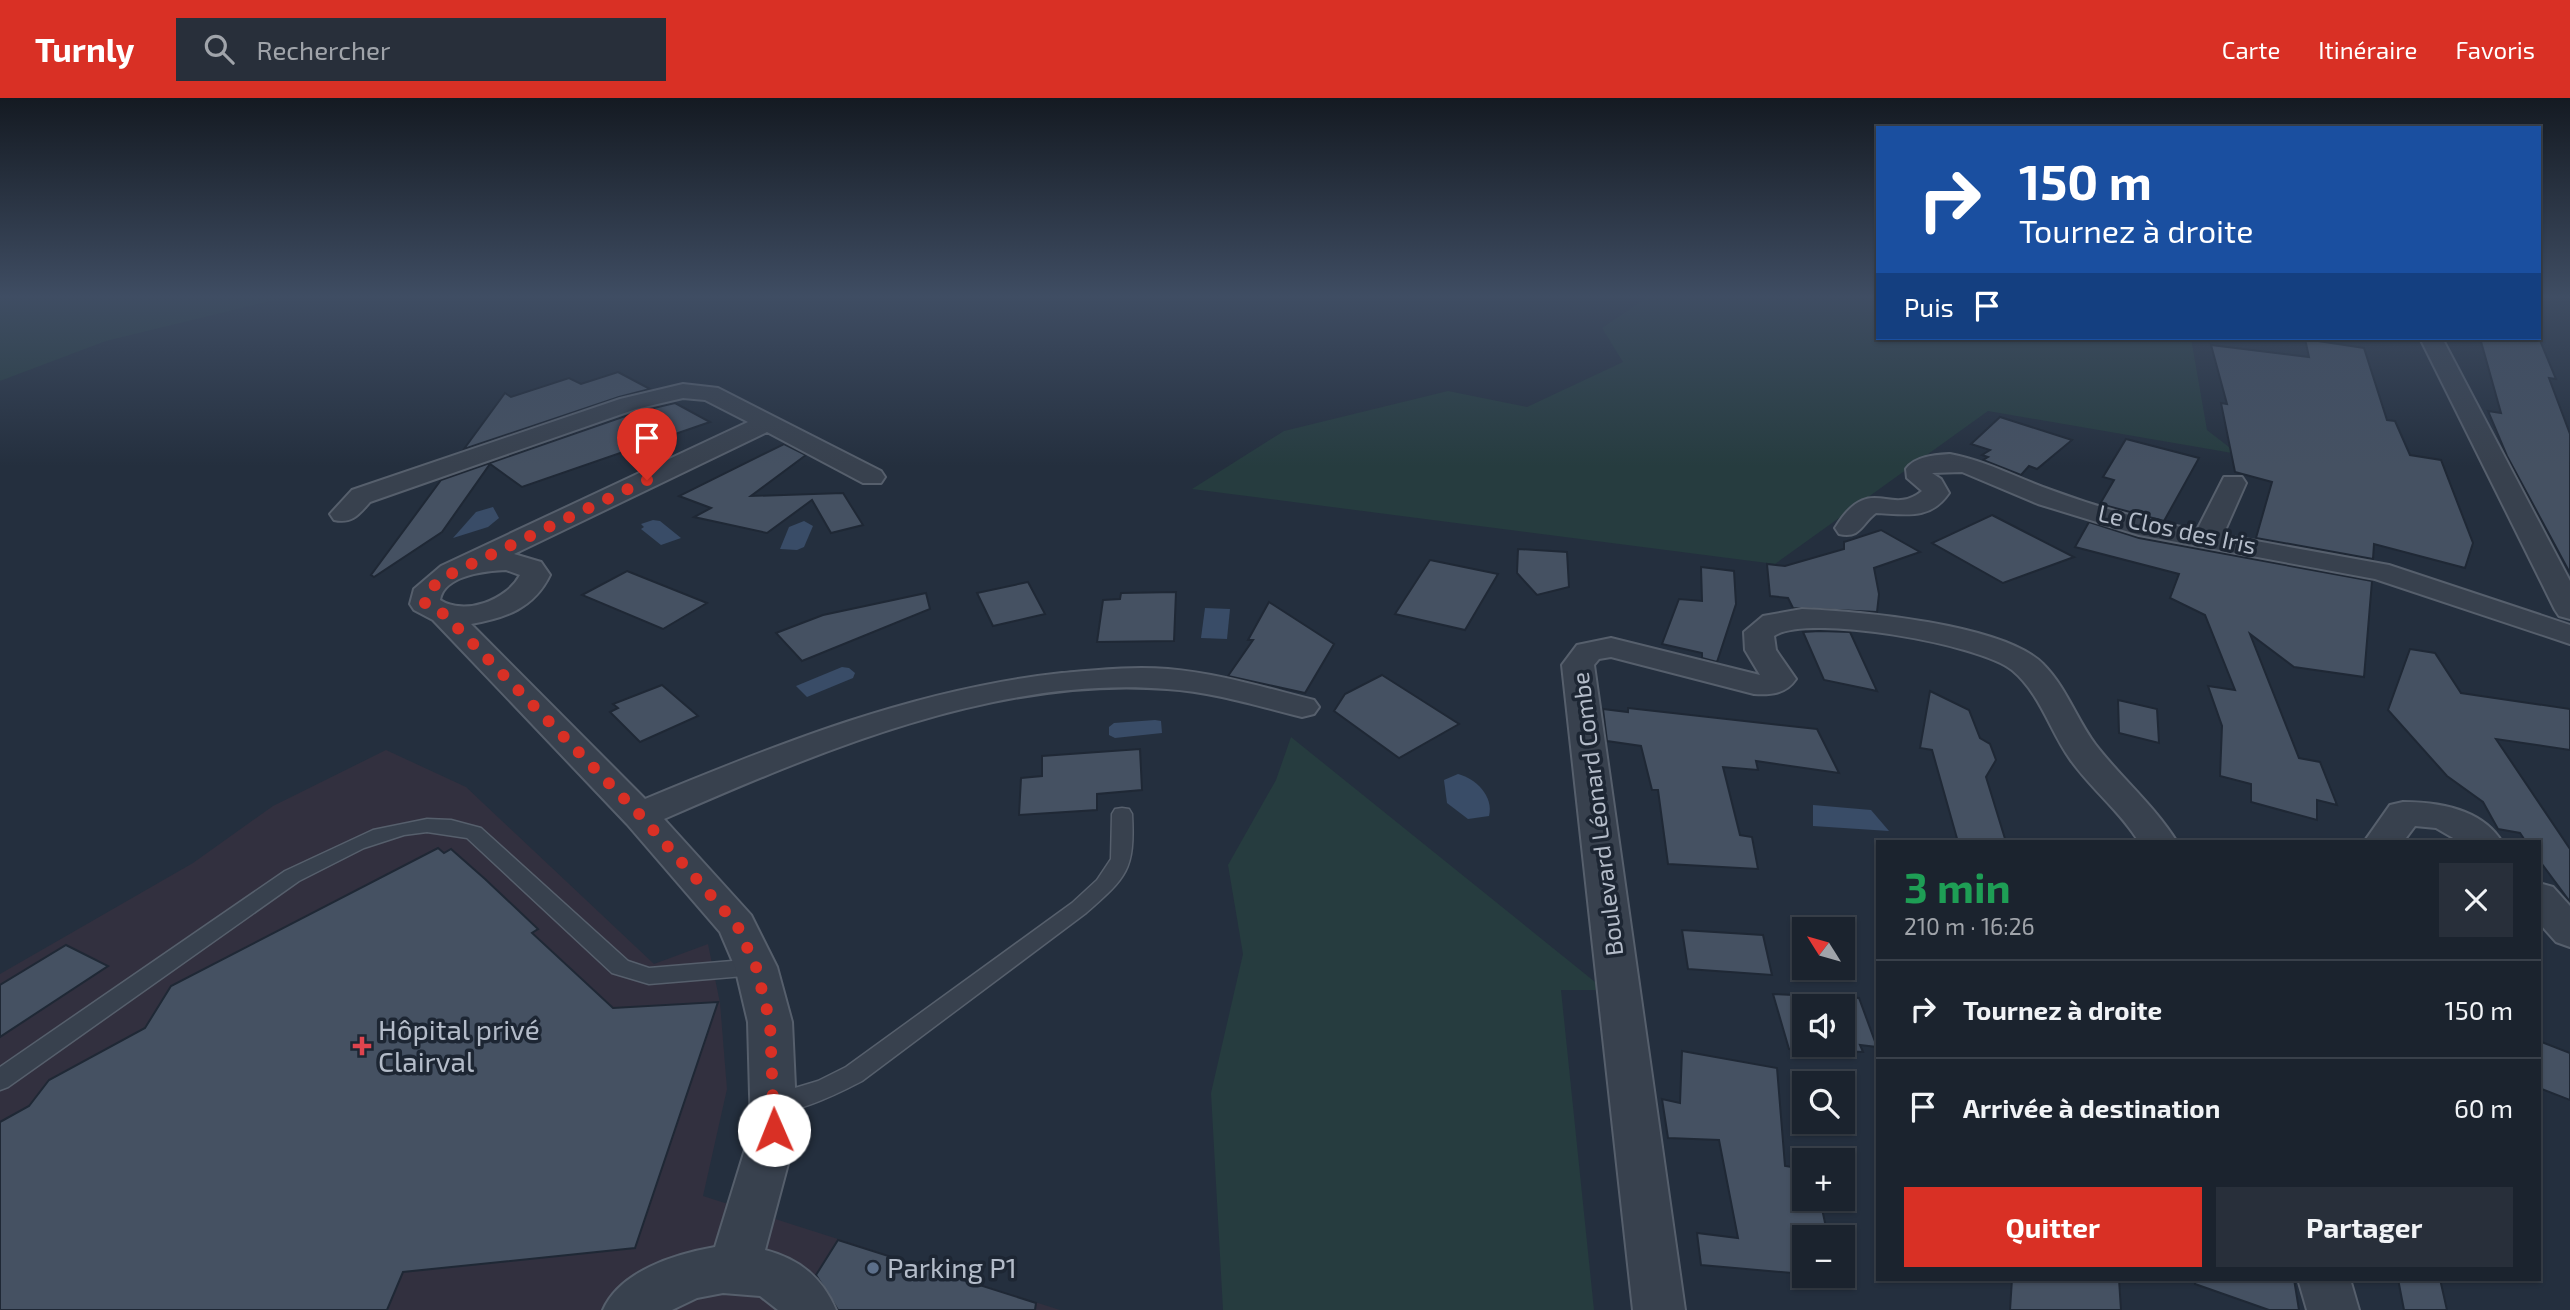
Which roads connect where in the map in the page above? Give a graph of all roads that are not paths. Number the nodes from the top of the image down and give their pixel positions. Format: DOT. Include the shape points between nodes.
graph roads {
  1 [pos="2439,354"];
  2 [pos="766,423"];
  3 [pos="872,477"];
  4 [pos="2234,483"];
  5 [pos="344,514"];
  6 [pos="1849,528"];
  7 [pos="2206,540"];
  8 [pos="457,570"];
  9 [pos="2570,610"];
  10 [pos="444,614"];
  11 [pos="2570,635"];
  12 [pos="1302,707"];
  13 [pos="1122,814"];
  14 [pos="640,815"];
  15 [pos="2156,840"];
  16 [pos="2384,840"];
  17 [pos="2481,840"];
  18 [pos="2541,900"];
  19 [pos="2570,932"];
  20 [pos="756,967"];
  21 [pos="0,1080"];
  22 [pos="774,1117"];
  23 [pos="734,1268"];
  24 [pos="2325,1281"];
  25 [pos="629,1310"];
  26 [pos="810,1310"];
  27 [pos="1658,1310"];
  28 [pos="2333,1310"];
  1 -- 9 [label="street"];
  2 -- 3 [label="street"];
  2 -- 5 [label="street" via="710,393 663,394 360,496"];
  2 -- 8 [label="street"];
  4 -- 7 [label="street"];
  6 -- 7 [label="street, Le Clos des Iris" via="1855,515 1869,505 1918,507 1936,493 1920,478 1919,469 1945,460 2125,523"];
  7 -- 11 [label="street, Le Clos des Iris" via="2380,572"];
  8 -- 10 [label="street" via="425,595 425,604"];
  8 -- 10 [label="street" via="508,561 531,568 535,575 526,592 498,607 480,613"];
  10 -- 14 [label="street"];
  12 -- 14 [label="street" via="1176,680 1037,684 947,700 876,720"];
  13 -- 22 [label="lane" via="1125,856 1113,878 1079,908 854,1074"];
  14 -- 20 [label="street" via="737,925"];
  15 -- 27 [label="street, Boulevard Léonard Combe" via="2082,751 2035,674 2019,659 1980,646 1875,624 1787,617 1765,624 1758,634 1758,646 1780,679 1769,685 1611,647 1587,652 1578,665"];
  16 -- 17 [label="street" via="2403,814 2430,813 2468,827"];
  18 -- 19 [label="street"];
  20 -- 21 [label="lane" via="649,976 620,967 474,833 453,824 430,823 337,851 292,876"];
  20 -- 22 [label="street" via="770,1022"];
  22 -- 23 [label="street"];
  23 -- 25 [label="street" via="691,1274 648,1294"];
  23 -- 26 [label="street" via="770,1274 802,1296"];
  24 -- 28 [label="street"];
}
